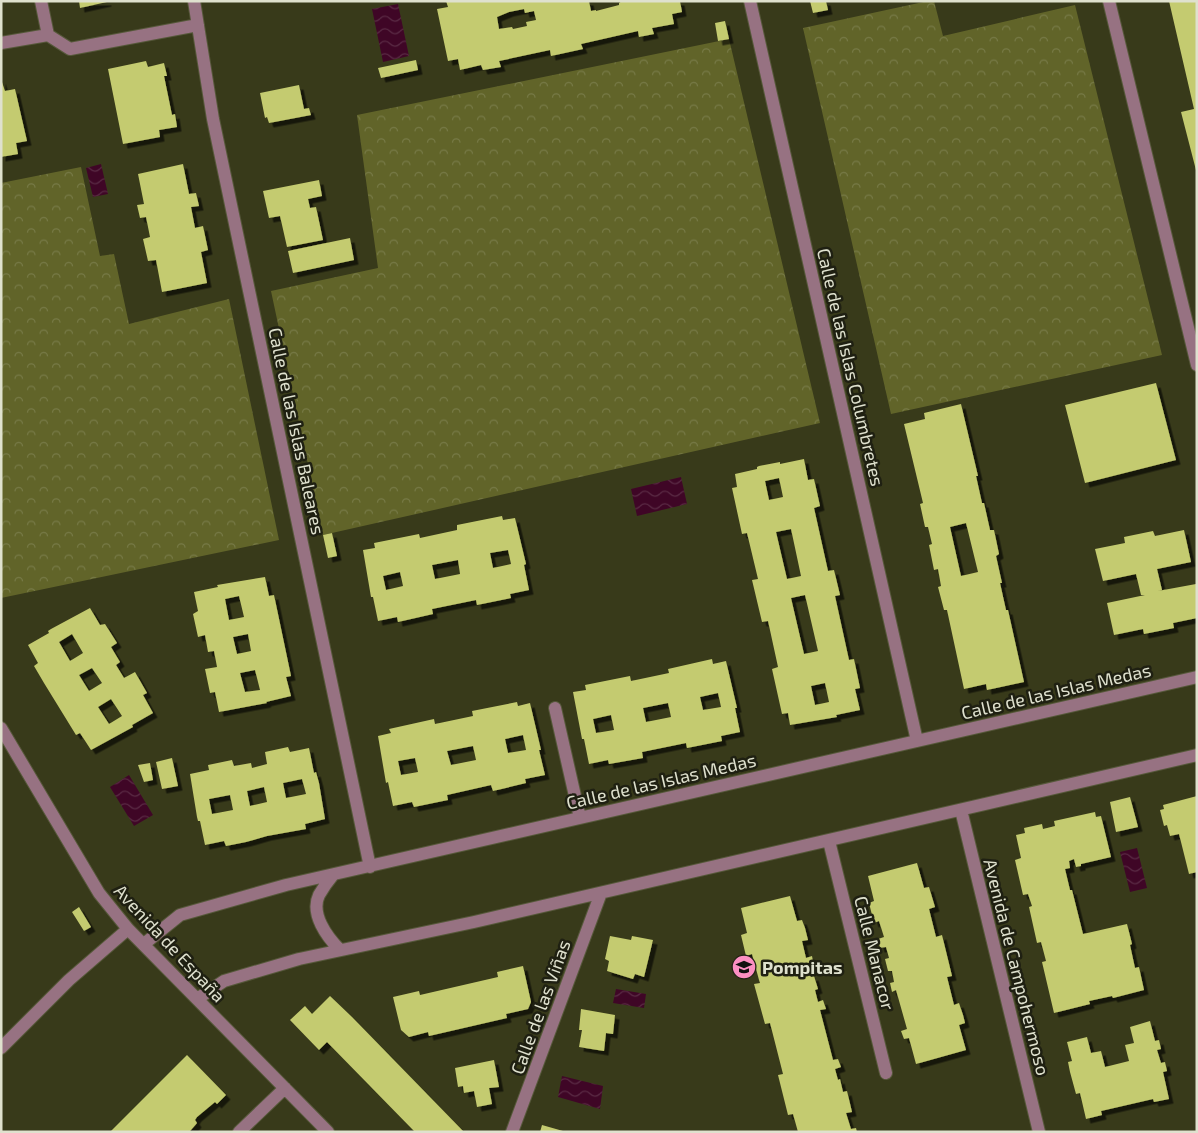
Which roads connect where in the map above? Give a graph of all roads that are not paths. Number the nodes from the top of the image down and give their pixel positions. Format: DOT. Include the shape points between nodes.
graph roads {
  1 [pos="41,1"];
  2 [pos="194,1"];
  3 [pos="750,1"];
  4 [pos="1110,1"];
  5 [pos="198,25"];
  6 [pos="48,35"];
  7 [pos="1,43"];
  8 [pos="1197,366"];
  9 [pos="1197,677"];
  10 [pos="555,708"];
  11 [pos="1,728"];
  12 [pos="917,741"];
  13 [pos="1197,755"];
  14 [pos="961,810"];
  15 [pos="580,818"];
  16 [pos="829,840"];
  17 [pos="370,866"];
  18 [pos="333,875"];
  19 [pos="601,894"];
  20 [pos="128,928"];
  21 [pos="144,944"];
  22 [pos="340,950"];
  23 [pos="197,999"];
  24 [pos="1,1048"];
  25 [pos="886,1073"];
  26 [pos="285,1088"];
  27 [pos="239,1132"];
  28 [pos="328,1132"];
  29 [pos="512,1132"];
  30 [pos="1039,1132"];
  1 -- 6 [label="street"];
  2 -- 5 [label="street, Calle de las Islas Baleares"];
  3 -- 12 [label="street, Calle de las Islas Columbretes"];
  4 -- 8 [label="street"];
  5 -- 6 [label="street" via="70,49"];
  5 -- 17 [label="street, Calle de las Islas Baleares" via="213,119"];
  6 -- 7 [label="street"];
  9 -- 12 [label="street, Calle de las Islas Medas"];
  10 -- 15 [label="street"];
  11 -- 20 [label="street, Avenida de España" via="99,893"];
  12 -- 15 [label="street, Calle de las Islas Medas"];
  13 -- 14 [label="street"];
  14 -- 16 [label="street"];
  14 -- 30 [label="street, Avenida de Campohermoso"];
  15 -- 17 [label="street, Calle de las Islas Medas"];
  16 -- 19 [label="street"];
  16 -- 25 [label="street, Calle Manacor"];
  17 -- 18 [label="street, Calle de las Islas Medas"];
  18 -- 21 [label="street, Calle de las Islas Medas" via="180,915"];
  18 -- 22 [label="street" via="318,896 317,913 322,928"];
  19 -- 22 [label="street"];
  19 -- 29 [label="street, Calle de las Viñas"];
  20 -- 21 [label="street, Avenida de España"];
  20 -- 24 [label="street" via="68,980"];
  21 -- 23 [label="street, Avenida de España"];
  22 -- 23 [label="street" via="224,981"];
  23 -- 26 [label="street, Avenida de España"];
  26 -- 27 [label="street"];
  26 -- 28 [label="street, Avenida de España"];
}
